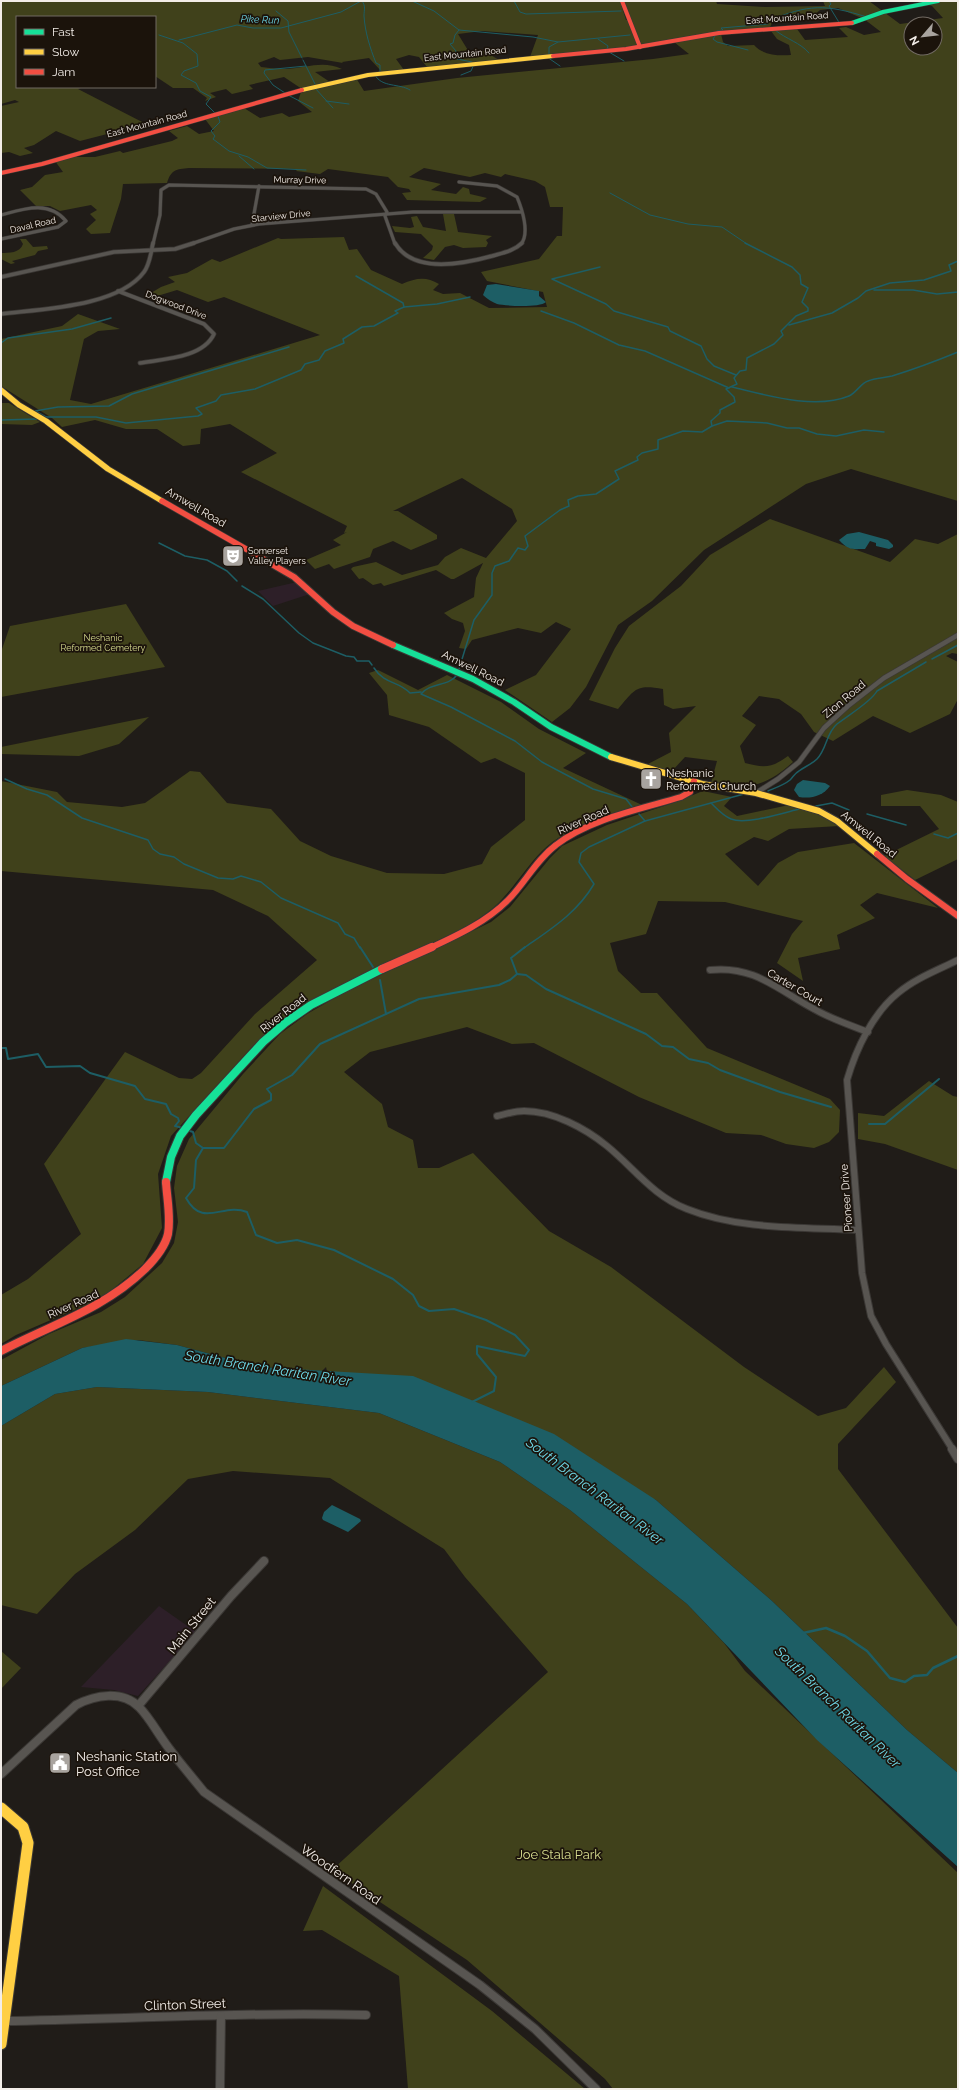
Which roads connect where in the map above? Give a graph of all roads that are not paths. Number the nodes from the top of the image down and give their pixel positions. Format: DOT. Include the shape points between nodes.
graph roads {
  1 [pos="622,1"];
  2 [pos="938,1"];
  3 [pos="640,47"];
  4 [pos="1,173"];
  5 [pos="459,182"];
  6 [pos="259,186"];
  7 [pos="521,212"];
  8 [pos="1,214"];
  9 [pos="386,214"];
  10 [pos="252,225"];
  11 [pos="1,239"];
  12 [pos="151,251"];
  13 [pos="1,277"];
  14 [pos="118,291"];
  15 [pos="1,314"];
  16 [pos="140,363"];
  17 [pos="1,390"];
  18 [pos="958,635"];
  19 [pos="694,781"];
  20 [pos="713,786"];
  21 [pos="690,792"];
  22 [pos="756,793"];
  23 [pos="958,916"];
  24 [pos="958,960"];
  25 [pos="710,970"];
  26 [pos="868,1032"];
  27 [pos="497,1116"];
  28 [pos="858,1230"];
  29 [pos="1,1351"];
  30 [pos="958,1459"];
  31 [pos="264,1561"];
  32 [pos="138,1706"];
  33 [pos="1,1774"];
  34 [pos="1,1808"];
  35 [pos="366,2015"];
  36 [pos="220,2016"];
  37 [pos="4,2022"];
  38 [pos="1,2044"];
  39 [pos="220,2089"];
  40 [pos="596,2089"];
  1 -- 3 [label="street"];
  2 -- 3 [label="street, East Mountain Road" via="883,12 858,23 719,33"];
  3 -- 4 [label="street, East Mountain Road" via="356,77 300,90 42,164"];
  5 -- 7 [label="street, Murray Drive" via="485,184 507,190 517,197"];
  6 -- 9 [label="street, Murray Drive" via="366,189 376,194"];
  6 -- 10 [label="street"];
  6 -- 12 [label="street, Murray Drive" via="163,187 162,213"];
  7 -- 9 [label="street, Starview Drive"];
  7 -- 9 [label="street, Murray Drive" via="526,236 518,246 480,259 451,263 421,260 402,251 396,245"];
  8 -- 11 [label="street, Daval Road" via="45,207 57,211 66,221 58,227"];
  9 -- 10 [label="street, Starview Drive"];
  10 -- 12 [label="street, Starview Drive" via="180,248"];
  12 -- 13 [label="street, Starview Drive" via="114,252"];
  12 -- 14 [label="street, Murray Drive" via="147,266 140,276"];
  14 -- 15 [label="street, Murray Drive" via="75,304"];
  14 -- 16 [label="street, Dogwood Drive" via="204,324 214,334 210,343 199,350"];
  17 -- 19 [label="street, Amwell Road" via="108,469 294,577 353,626 473,679 551,727 611,757"];
  18 -- 22 [label="street, Zion Road" via="884,678 848,706 824,728 798,762"];
  19 -- 20 [label="street, Amwell Road"];
  19 -- 21 [label="street"];
  20 -- 21 [label="street, River Road"];
  20 -- 22 [label="street, Amwell Road"];
  21 -- 29 [label="street, River Road" via="611,818 564,839 547,851 506,901 482,922 308,1006 266,1040 190,1123 176,1144 167,1173 169,1229 163,1248 157,1256 128,1286 108,1300 30,1334"];
  22 -- 23 [label="street, Amwell Road" via="804,805 837,821"];
  24 -- 26 [label="street, Pioneer Drive" via="892,997"];
  25 -- 26 [label="street, Carter Court" via="728,967 741,970 766,980 814,1010"];
  26 -- 28 [label="street, Pioneer Drive" via="847,1080"];
  27 -- 28 [label="street" via="526,1111 571,1123 607,1147 632,1172 667,1200 709,1217 729,1222"];
  28 -- 30 [label="street, Pioneer Drive" via="864,1286 871,1316"];
  31 -- 32 [label="street, Main Street" via="223,1604"];
  32 -- 33 [label="street, Woodfern Road" via="120,1697 108,1695 89,1698 76,1705"];
  32 -- 40 [label="street, Woodfern Road" via="204,1792 480,1985 535,2029"];
  34 -- 37 [label="street" via="21,1824 26,1831 28,1844"];
  35 -- 36 [label="street, Clinton Street" via="315,2013"];
  36 -- 37 [label="street, Clinton Street"];
  36 -- 39 [label="street"];
  37 -- 38 [label="street"];
}
